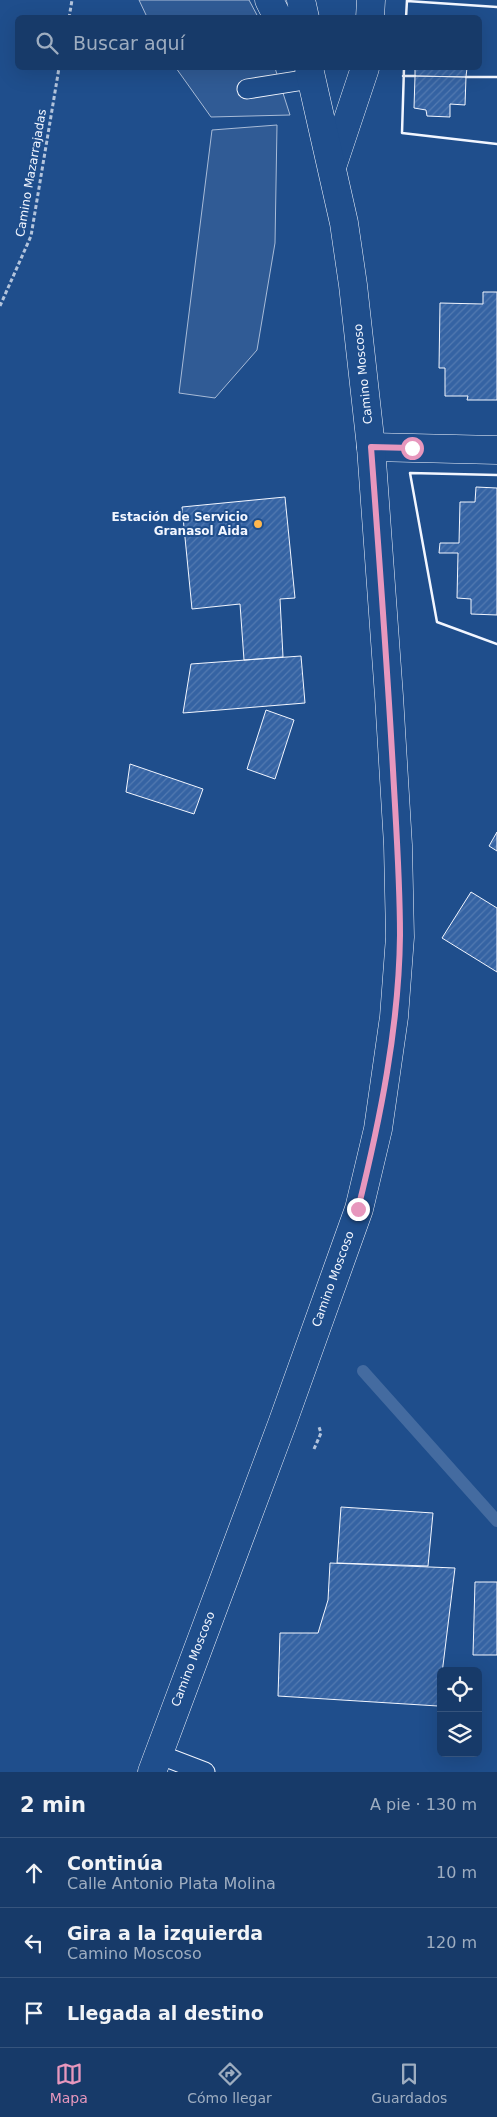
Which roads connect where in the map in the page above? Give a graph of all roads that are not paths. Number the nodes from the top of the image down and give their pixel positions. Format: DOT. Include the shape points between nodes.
graph roads {
  1 [pos="269,0"];
  2 [pos="301,0"];
  3 [pos="371,0"];
  4 [pos="276,15"];
  5 [pos="304,15"];
  6 [pos="370,15"];
  7 [pos="364,70"];
  8 [pos="308,71"];
  9 [pos="247,88"];
  10 [pos="332,167"];
  11 [pos="371,447"];
  12 [pos="497,450"];
  13 [pos="155,1763"];
  14 [pos="205,1772"];
  1 -- 4 [label="street"];
  2 -- 5 [label="street"];
  3 -- 6 [label="street"];
  7 -- 10 [label="street"];
  8 -- 9 [label="lane"];
  8 -- 10 [label="street, Camino Moscoso"];
  10 -- 11 [label="street, Camino Moscoso" via="354,285"];
  11 -- 12 [label="street"];
  11 -- 13 [label="street, Camino Moscoso" via="390,706 400,936 394,1017 378,1129 355,1218"];
  13 -- 14 [label="lane"];
}
